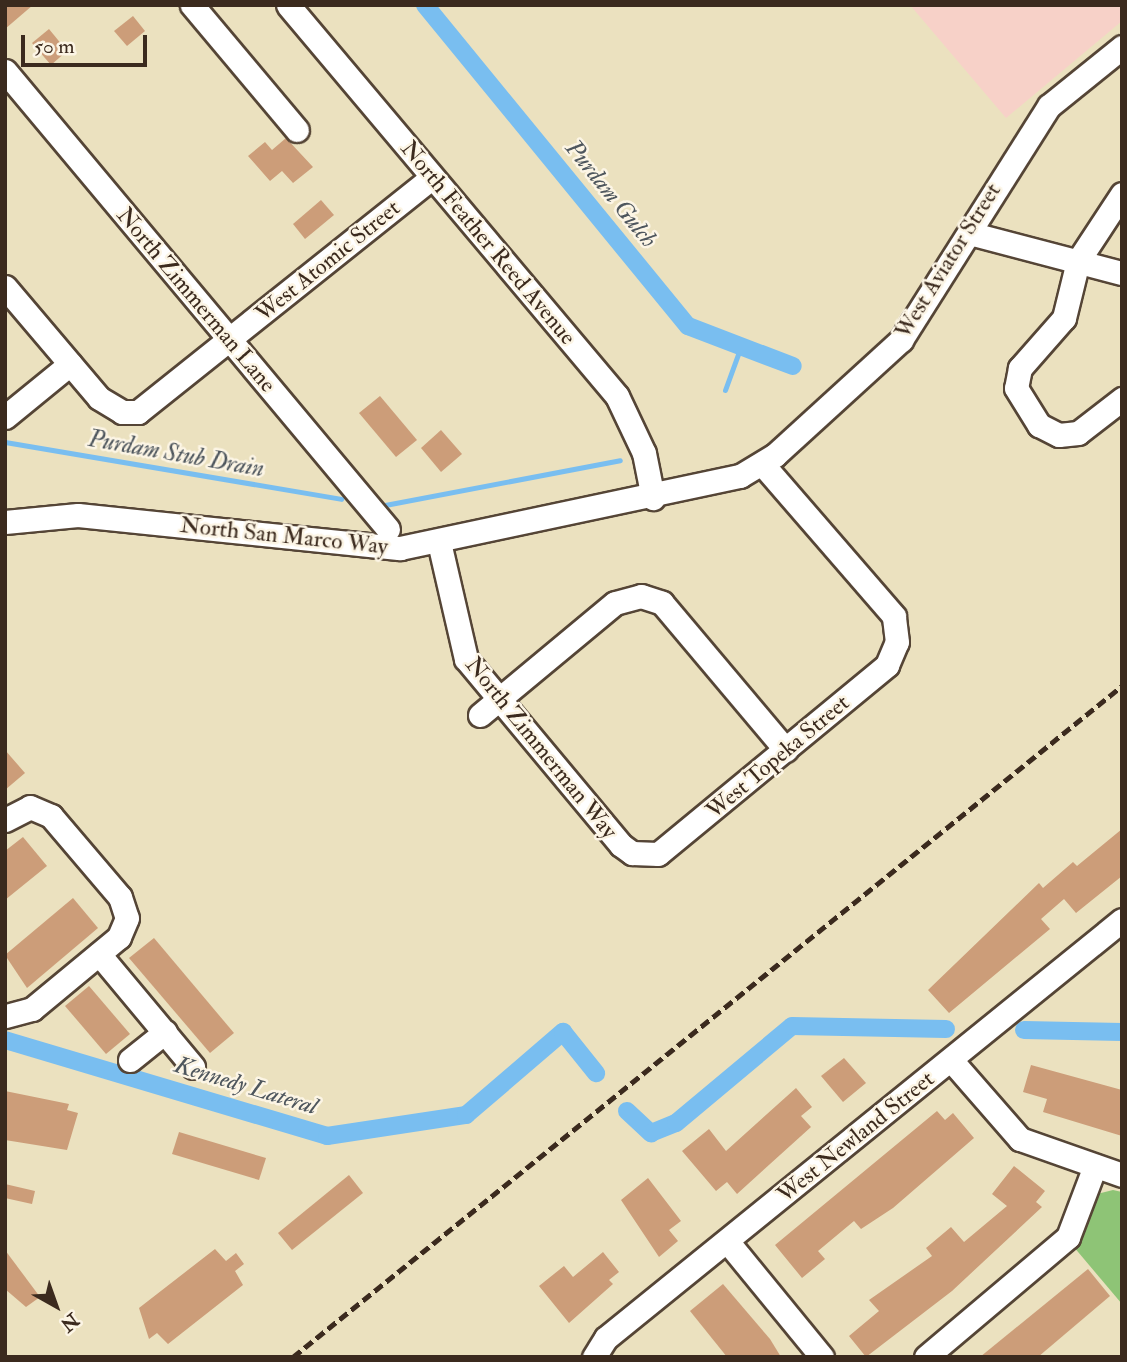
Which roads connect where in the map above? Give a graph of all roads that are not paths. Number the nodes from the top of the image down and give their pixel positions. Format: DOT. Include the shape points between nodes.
graph roads {
  1 [pos="192,5"];
  2 [pos="288,5"];
  3 [pos="1122,47"];
  4 [pos="5,71"];
  5 [pos="297,130"];
  6 [pos="432,177"];
  7 [pos="1122,194"];
  8 [pos="969,233"];
  9 [pos="1079,261"];
  10 [pos="1122,273"];
  11 [pos="5,287"];
  12 [pos="230,341"];
  13 [pos="70,364"];
  14 [pos="1122,399"];
  15 [pos="5,417"];
  16 [pos="763,465"];
  17 [pos="653,498"];
  18 [pos="5,522"];
  19 [pos="388,529"];
  20 [pos="439,542"];
  21 [pos="499,699"];
  22 [pos="480,715"];
  23 [pos="786,750"];
  24 [pos="5,820"];
  25 [pos="646,856"];
  26 [pos="1122,920"];
  27 [pos="99,954"];
  28 [pos="12,1016"];
  29 [pos="164,1032"];
  30 [pos="130,1060"];
  31 [pos="951,1060"];
  32 [pos="193,1067"];
  33 [pos="1095,1166"];
  34 [pos="1122,1175"];
  35 [pos="727,1241"];
  36 [pos="594,1357"];
  37 [pos="822,1357"];
  38 [pos="926,1357"];
  1 -- 5 [label="street"];
  2 -- 6 [label="street, North Feather Reed Avenue"];
  3 -- 8 [label="street, West Aviator Street" via="1049,106"];
  4 -- 12 [label="street, North Zimmerman Lane"];
  6 -- 12 [label="street, West Atomic Street"];
  6 -- 17 [label="street, North Feather Reed Avenue" via="617,396 644,453"];
  7 -- 9 [label="street"];
  8 -- 9 [label="street"];
  8 -- 16 [label="street, West Aviator Street" via="901,340"];
  9 -- 10 [label="street"];
  9 -- 14 [label="street" via="1063,318 1020,368 1016,388 1039,425 1059,435 1078,433"];
  11 -- 13 [label="street"];
  12 -- 13 [label="street, West Atomic Street" via="151,406 122,412 99,398"];
  12 -- 19 [label="street, North Zimmerman Lane"];
  13 -- 15 [label="street"];
  16 -- 17 [label="street, North San Marco Way" via="718,484"];
  16 -- 23 [label="street, West Topeka Street" via="894,617 897,642 887,666"];
  17 -- 20 [label="street, North San Marco Way"];
  18 -- 20 [label="street, North San Marco Way" via="78,515 363,546"];
  20 -- 21 [label="street, North Zimmerman Way" via="458,639"];
  21 -- 22 [label="street"];
  21 -- 23 [label="street" via="615,603 641,596 662,603"];
  21 -- 25 [label="street, North Zimmerman Way" via="621,845"];
  23 -- 25 [label="street, West Topeka Street" via="671,847"];
  24 -- 27 [label="street" via="30,807 51,816 121,897 127,918 119,937"];
  26 -- 31 [label="street, West Newland Street"];
  27 -- 28 [label="street"];
  27 -- 29 [label="street"];
  29 -- 30 [label="street"];
  29 -- 32 [label="street"];
  31 -- 33 [label="street" via="1020,1139"];
  31 -- 35 [label="street, West Newland Street"];
  33 -- 34 [label="street"];
  33 -- 38 [label="street" via="1068,1237"];
  35 -- 36 [label="street, West Newland Street" via="606,1338"];
  35 -- 37 [label="street"];
}
